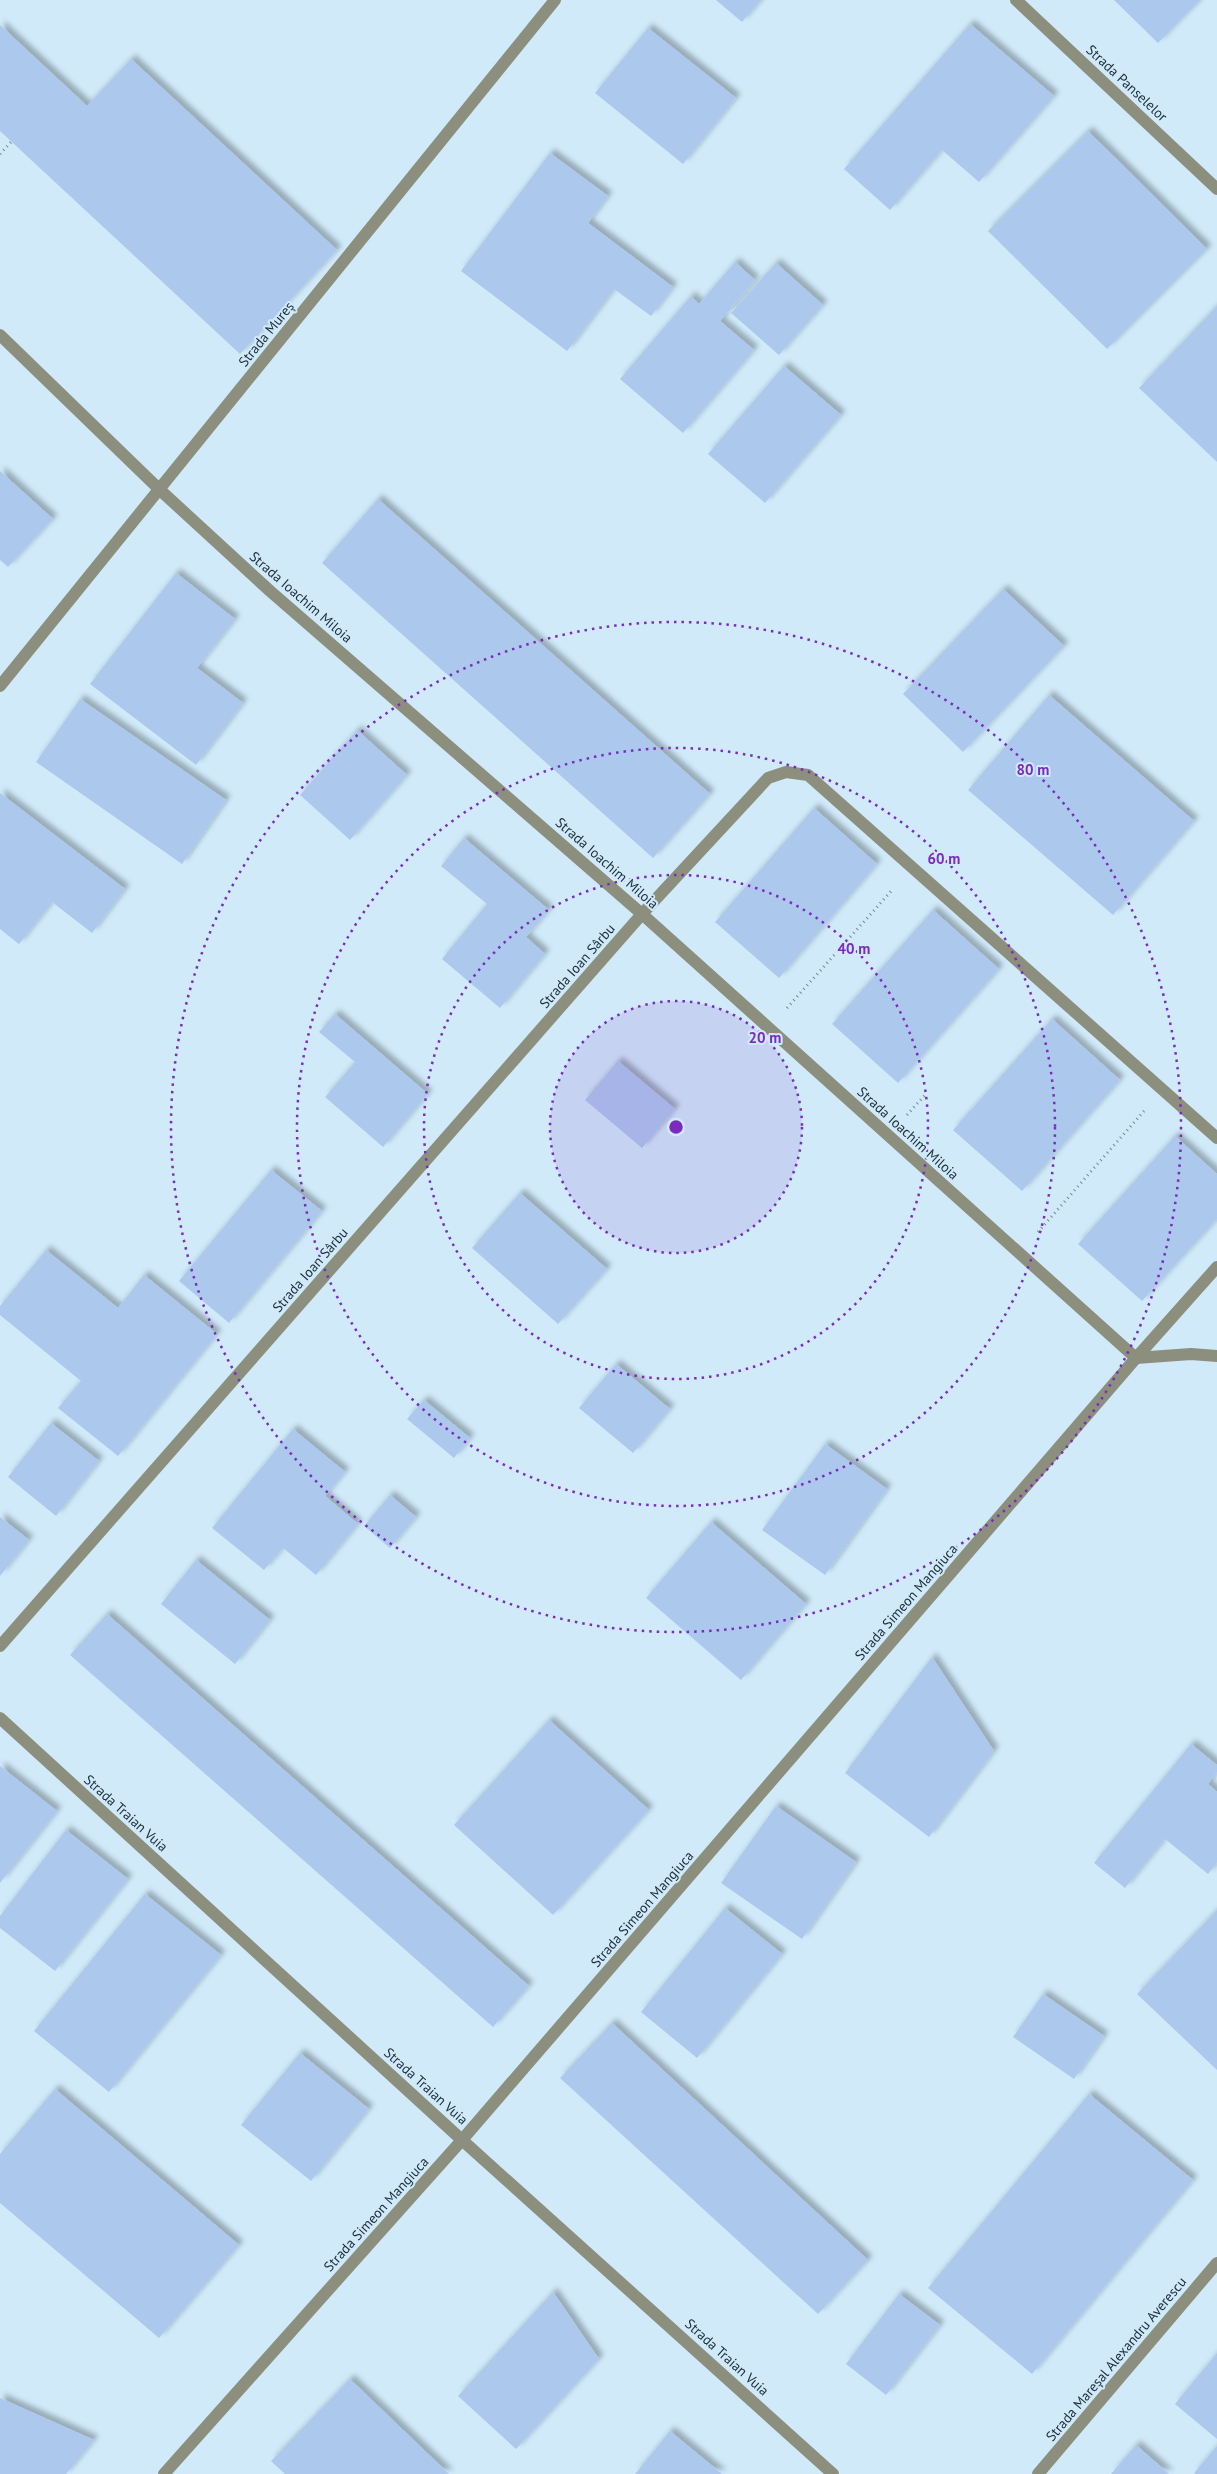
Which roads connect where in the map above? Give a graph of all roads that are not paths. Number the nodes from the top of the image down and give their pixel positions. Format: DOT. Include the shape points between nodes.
graph roads {
  1 [pos="555,0"];
  2 [pos="1016,0"];
  3 [pos="1217,189"];
  4 [pos="0,334"];
  5 [pos="160,490"];
  6 [pos="0,686"];
  7 [pos="642,914"];
  8 [pos="1217,1138"];
  9 [pos="1217,1267"];
  10 [pos="1217,1356"];
  11 [pos="1136,1358"];
  12 [pos="0,1646"];
  13 [pos="0,1718"];
  14 [pos="462,2140"];
  15 [pos="1217,2263"];
  16 [pos="164,2474"];
  17 [pos="833,2474"];
  18 [pos="1038,2474"];
  1 -- 5 [label="street, Strada Mureș"];
  2 -- 3 [label="street, Strada Panselelor"];
  4 -- 5 [label="street, Strada Ioachim Miloia"];
  5 -- 6 [label="street, Strada Mureș"];
  5 -- 7 [label="street, Strada Ioachim Miloia"];
  7 -- 8 [label="street, Strada Ioan Sârbu" via="768,778 786,772 808,775"];
  7 -- 11 [label="street, Strada Ioachim Miloia"];
  7 -- 12 [label="street, Strada Ioan Sârbu"];
  9 -- 11 [label="street, Strada Simeon Mangiuca"];
  10 -- 11 [label="street" via="1191,1354"];
  11 -- 14 [label="street, Strada Simeon Mangiuca"];
  13 -- 14 [label="street, Strada Traian Vuia"];
  14 -- 16 [label="street, Strada Simeon Mangiuca"];
  14 -- 17 [label="street, Strada Traian Vuia"];
  15 -- 18 [label="street, Strada Mareșal Alexandru Averescu"];
}
